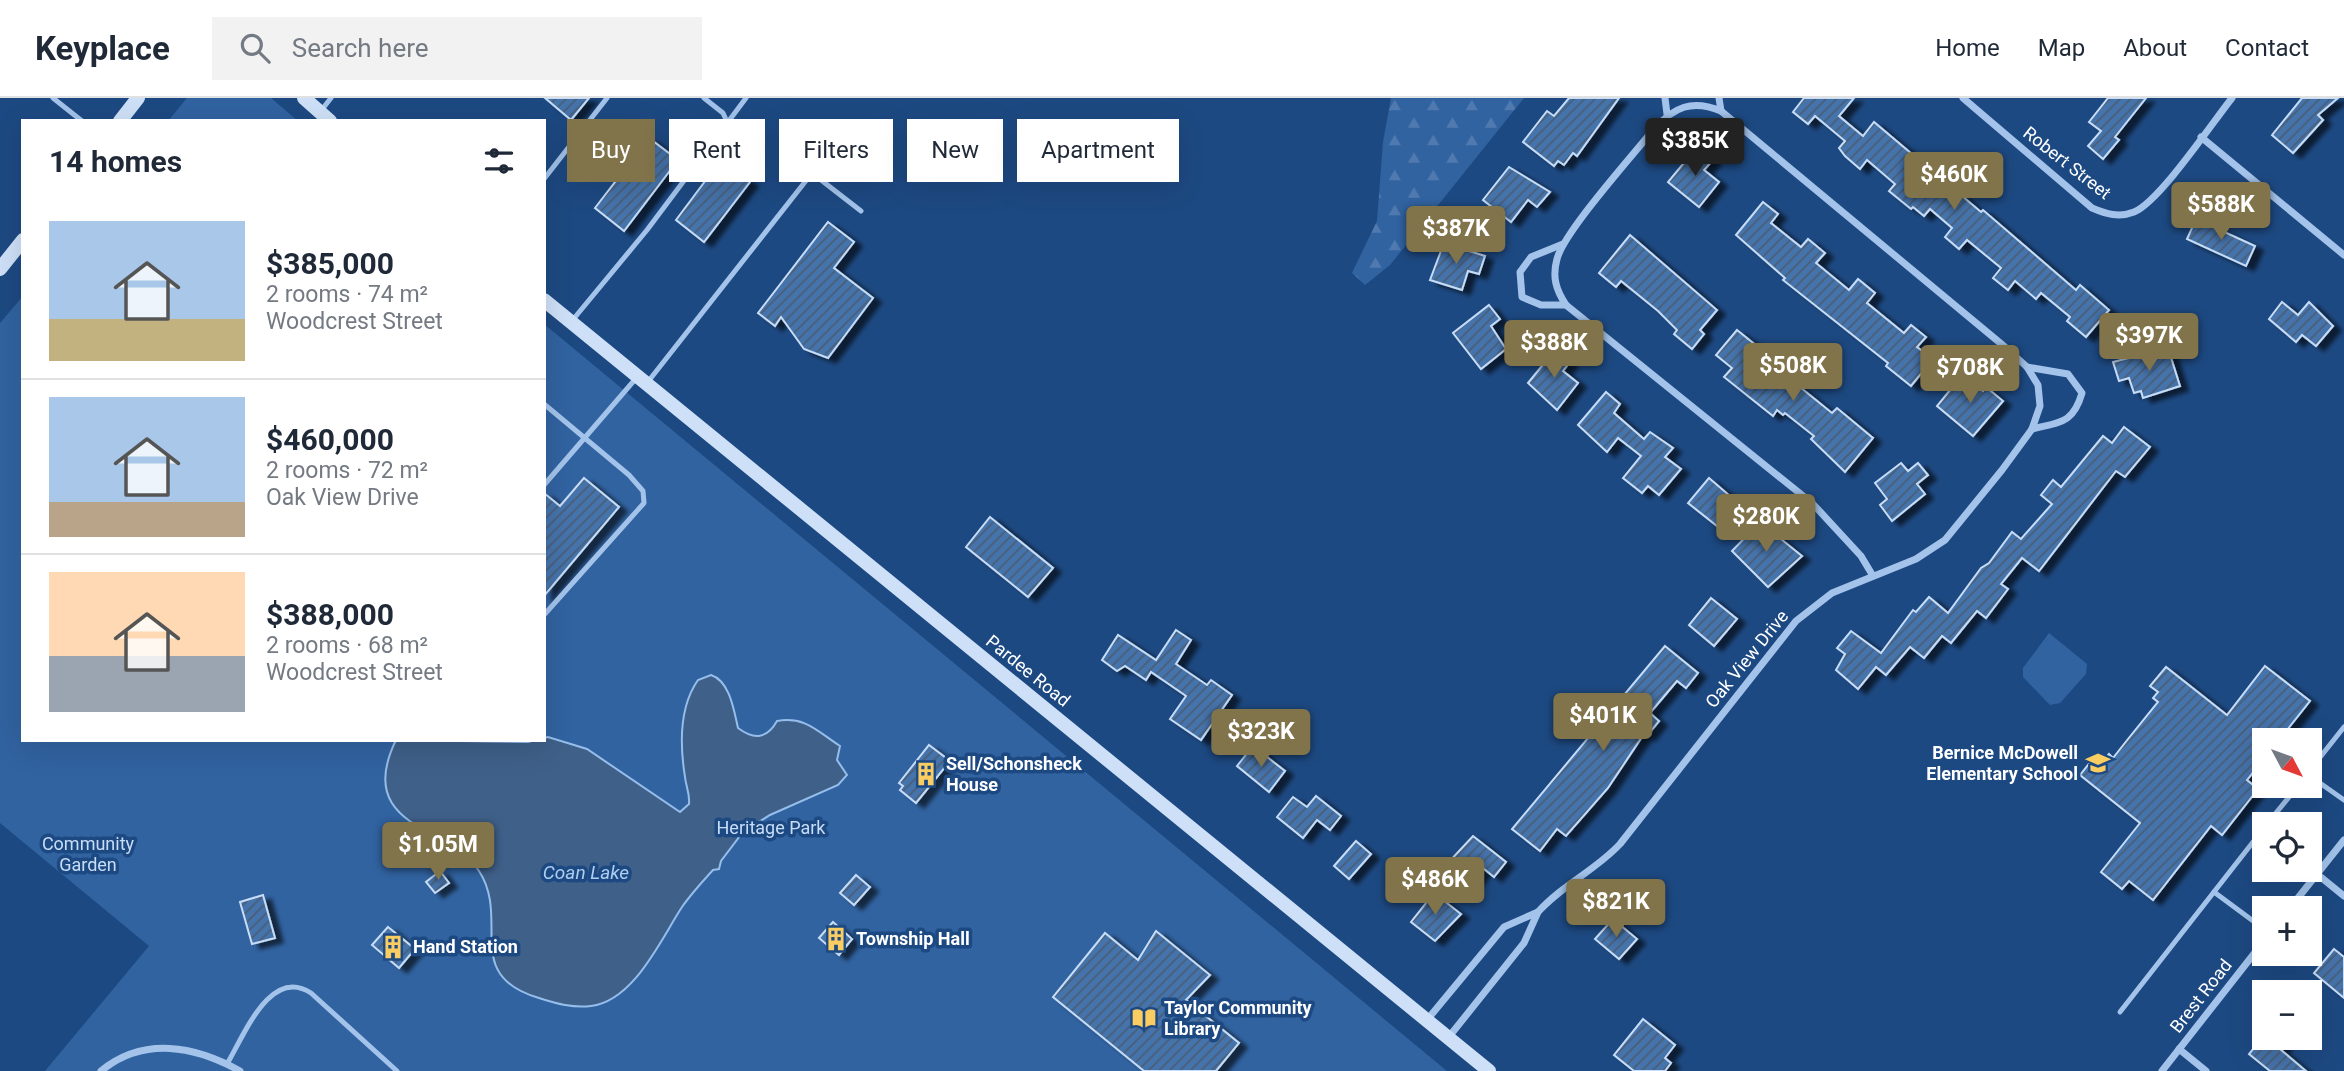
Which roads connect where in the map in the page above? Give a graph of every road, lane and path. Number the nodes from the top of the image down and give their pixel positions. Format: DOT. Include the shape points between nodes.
graph roads {
  1 [pos="53,98"];
  2 [pos="138,98"];
  3 [pos="304,98"];
  4 [pos="331,98"];
  5 [pos="607,98"];
  6 [pos="704,98"];
  7 [pos="746,98"];
  8 [pos="1665,98"];
  9 [pos="1719,98"];
  10 [pos="1963,98"];
  11 [pos="2232,98"];
  12 [pos="1721,111"];
  13 [pos="1667,114"];
  14 [pos="325,117"];
  15 [pos="79,119"];
  16 [pos="122,119"];
  17 [pos="725,119"];
  18 [pos="731,119"];
  19 [pos="2201,137"];
  20 [pos="546,176"];
  21 [pos="683,182"];
  22 [pos="861,211"];
  23 [pos="21,243"];
  24 [pos="1563,244"];
  25 [pos="2344,255"];
  26 [pos="0,269"];
  27 [pos="546,302"];
  28 [pos="1566,305"];
  29 [pos="571,322"];
  30 [pos="2027,367"];
  31 [pos="643,379"];
  32 [pos="546,406"];
  33 [pos="2032,429"];
  34 [pos="586,438"];
  35 [pos="546,483"];
  36 [pos="1873,576"];
  37 [pos="546,613"];
  38 [pos="2344,727"];
  39 [pos="2322,755"];
  40 [pos="2322,784"];
  41 [pos="2288,798"];
  42 [pos="2344,800"];
  43 [pos="2277,812"];
  44 [pos="2344,840"];
  45 [pos="2252,844"];
  46 [pos="2322,868"];
  47 [pos="2322,878"];
  48 [pos="2311,882"];
  49 [pos="2214,892"];
  50 [pos="2300,896"];
  51 [pos="2344,897"];
  52 [pos="1538,912"];
  53 [pos="2252,920"];
  54 [pos="2252,956"];
  55 [pos="2119,1012"];
  56 [pos="1427,1020"];
  57 [pos="1448,1038"];
  58 [pos="2179,1049"];
  59 [pos="227,1064"];
  60 [pos="102,1071"];
  61 [pos="240,1071"];
  62 [pos="397,1071"];
  63 [pos="1489,1071"];
  64 [pos="2162,1071"];
  65 [pos="2206,1071"];
  1 -- 15 [label="lane"];
  2 -- 16 [label="main road"];
  3 -- 14 [label="main road"];
  4 -- 14 [label="lane"];
  5 -- 20 [label="lane"];
  6 -- 17 [label="lane"];
  7 -- 18 [label="lane"];
  8 -- 13 [label="street"];
  9 -- 12 [label="street"];
  10 -- 19 [label="street, Robert Street" via="2103,213 2123,215 2141,208"];
  11 -- 19 [label="street"];
  12 -- 13 [label="street, Oak View Drive" via="1692,105"];
  12 -- 30 [label="street, Oak View Drive"];
  13 -- 24 [label="street"];
  19 -- 25 [label="street"];
  21 -- 29 [label="lane"];
  22 -- 31 [label="lane" via="812,173"];
  23 -- 26 [label="main road"];
  24 -- 28 [label="street" via="1554,273 1556,290"];
  24 -- 28 [label="street" via="1531,257 1520,272 1522,297 1541,306"];
  27 -- 29 [label="main road, Pardee Road"];
  28 -- 36 [label="street" via="1813,504 1861,556"];
  29 -- 31 [label="main road, Pardee Road"];
  30 -- 33 [label="street, Oak View Drive" via="2038,385 2040,406"];
  30 -- 33 [label="street" via="2068,374 2082,393 2067,420"];
  31 -- 34 [label="lane"];
  31 -- 56 [label="main road, Pardee Road"];
  32 -- 34 [label="lane"];
  33 -- 36 [label="street, Oak View Drive" via="1956,530 1916,559"];
  34 -- 35 [label="lane"];
  34 -- 37 [label="lane" via="629,475 643,491 644,503"];
  36 -- 52 [label="street, Oak View Drive" via="1832,593 1796,621 1620,844"];
  38 -- 39 [label="lane"];
  40 -- 42 [label="lane"];
  41 -- 43 [label="lane"];
  44 -- 46 [label="street"];
  45 -- 49 [label="lane"];
  47 -- 51 [label="street"];
  48 -- 50 [label="street"];
  49 -- 53 [label="lane"];
  49 -- 55 [label="lane"];
  52 -- 56 [label="street, Oak View Drive" via="1504,927"];
  52 -- 57 [label="street, Oak View Drive" via="1524,943"];
  54 -- 58 [label="street, Brest Road"];
  56 -- 57 [label="main road, Pardee Road"];
  57 -- 63 [label="main road, Pardee Road"];
  58 -- 64 [label="street, Brest Road"];
  58 -- 65 [label="street"];
  59 -- 60 [label="street" via="185,1048 165,1047 131,1055"];
  59 -- 61 [label="street"];
  59 -- 62 [label="lane" via="266,1001 294,985 311,993"];
}
